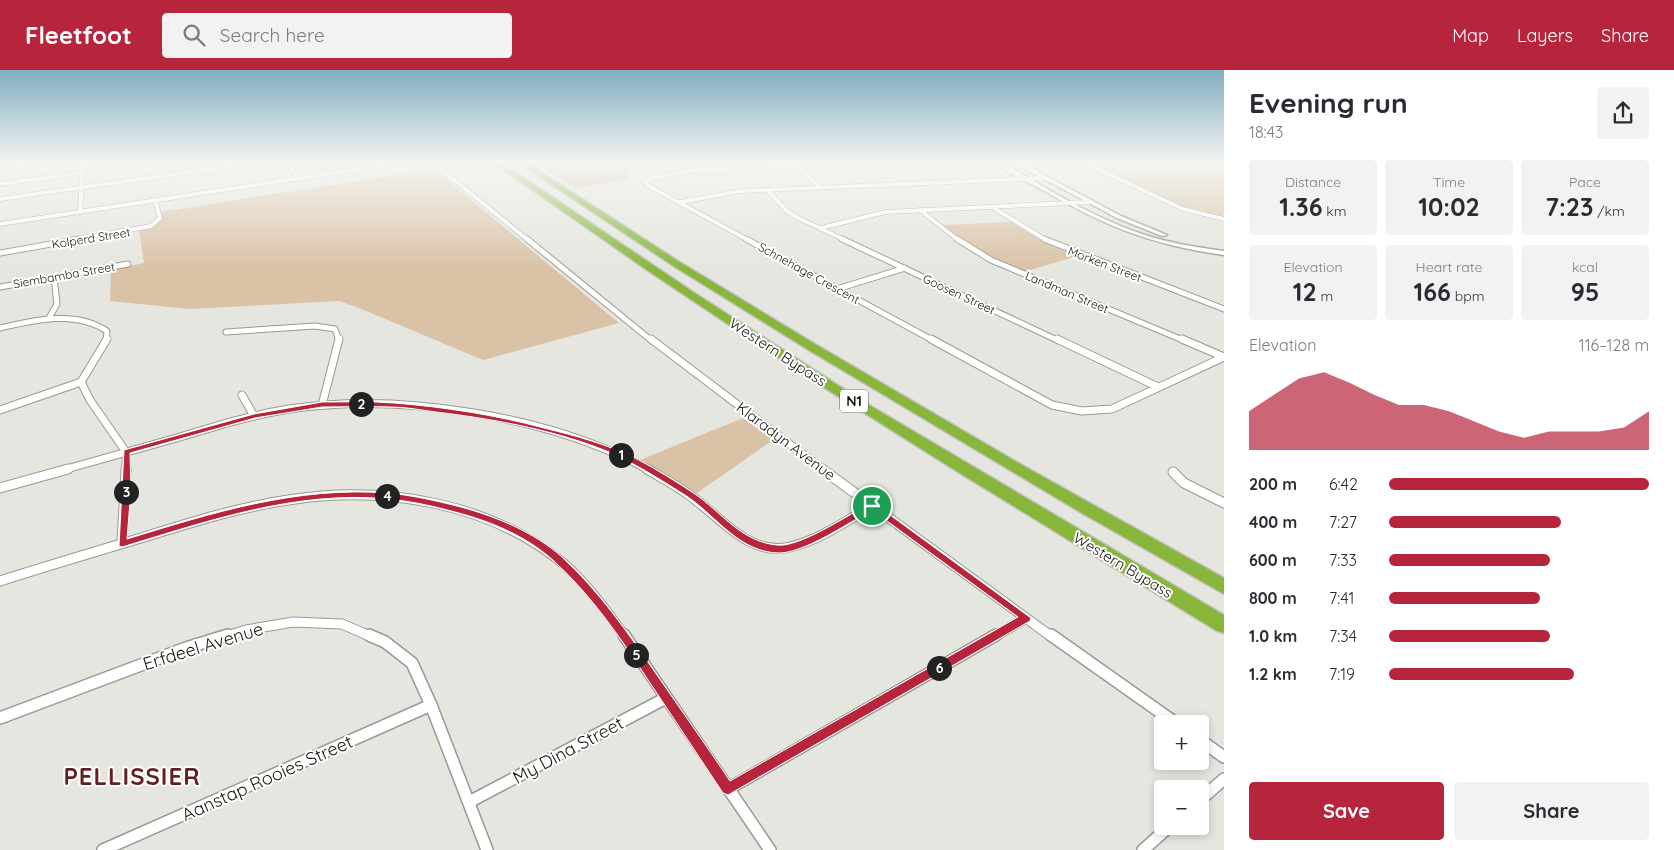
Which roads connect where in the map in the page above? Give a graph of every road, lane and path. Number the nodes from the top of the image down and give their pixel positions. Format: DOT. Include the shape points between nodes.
graph roads {
  1 [pos="81,197"];
  2 [pos="172,197"];
  3 [pos="476,197"];
  4 [pos="547,197"];
  5 [pos="575,197"];
  6 [pos="671,197"];
  7 [pos="701,197"];
  8 [pos="774,197"];
  9 [pos="1061,197"];
  10 [pos="1081,197"];
  11 [pos="1160,197"];
  12 [pos="155,200"];
  13 [pos="680,202"];
  14 [pos="1090,202"];
  15 [pos="1071,203"];
  16 [pos="992,207"];
  17 [pos="920,210"];
  18 [pos="80,212"];
  19 [pos="1224,219"];
  20 [pos="0,224"];
  21 [pos="821,228"];
  22 [pos="1224,246"];
  23 [pos="0,253"];
  24 [pos="1224,253"];
  25 [pos="128,264"];
  26 [pos="905,268"];
  27 [pos="54,277"];
  28 [pos="0,287"];
  29 [pos="837,289"];
  30 [pos="1224,308"];
  31 [pos="49,318"];
  32 [pos="0,328"];
  33 [pos="226,332"];
  34 [pos="1224,357"];
  35 [pos="81,382"];
  36 [pos="1158,387"];
  37 [pos="242,395"];
  38 [pos="322,405"];
  39 [pos="0,410"];
  40 [pos="254,416"];
  41 [pos="126,452"];
  42 [pos="1173,472"];
  43 [pos="0,488"];
  44 [pos="1224,503"];
  45 [pos="872,506"];
  46 [pos="122,544"];
  47 [pos="0,581"];
  48 [pos="1224,587"];
  49 [pos="1026,618"];
  50 [pos="1224,625"];
  51 [pos="666,698"];
  52 [pos="430,705"];
  53 [pos="1164,715"];
  54 [pos="0,718"];
  55 [pos="1209,746"];
  56 [pos="1224,756"];
  57 [pos="1224,779"];
  58 [pos="728,789"];
  59 [pos="1209,792"];
  60 [pos="469,802"];
  61 [pos="1160,835"];
  62 [pos="103,850"];
  63 [pos="487,850"];
  64 [pos="770,850"];
  65 [pos="1143,850"];
  1 -- 18 [label="street"];
  2 -- 12 [label="street"];
  3 -- 45 [label="street, Klaradyn Avenue" via="666,352"];
  4 -- 50 [label="highway, Western Bypass / N1" via="808,373"];
  5 -- 48 [label="highway, Western Bypass / N1" via="836,361"];
  6 -- 13 [label="street, Schnehage Crescent"];
  7 -- 13 [label="street"];
  8 -- 21 [label="street, Goosen Street" via="787,211"];
  9 -- 15 [label="street"];
  10 -- 14 [label="street"];
  11 -- 19 [label="street" via="1183,208"];
  12 -- 18 [label="street"];
  12 -- 23 [label="street, Kolperd Street" via="160,218 151,226"];
  13 -- 29 [label="street, Schnehage Crescent"];
  14 -- 15 [label="street"];
  14 -- 22 [label="street" via="1160,234"];
  15 -- 16 [label="street"];
  15 -- 24 [label="street" via="1143,236"];
  16 -- 17 [label="street"];
  16 -- 30 [label="street, Morken Street" via="1051,243"];
  17 -- 21 [label="street" via="873,214"];
  17 -- 34 [label="street, Landman Street" via="966,246 991,260"];
  18 -- 20 [label="street"];
  21 -- 26 [label="street, Goosen Street"];
  25 -- 27 [label="street, Siembamba Street"];
  26 -- 29 [label="street"];
  26 -- 36 [label="street, Goosen Street"];
  27 -- 28 [label="street, Siembamba Street"];
  27 -- 31 [label="street" via="57,304"];
  29 -- 36 [label="street, Schnehage Crescent" via="1052,404 1081,412 1098,412 1112,409"];
  31 -- 32 [label="street"];
  31 -- 35 [label="street" via="88,321 101,325 107,331 107,339"];
  33 -- 38 [label="street" via="315,326 335,329 338,339"];
  34 -- 36 [label="street, Schnehage Crescent"];
  35 -- 39 [label="street"];
  35 -- 41 [label="street"];
  37 -- 40 [label="street"];
  38 -- 40 [label="street"];
  38 -- 45 [label="street" via="383,404 452,412 503,420 578,439 636,462 692,496 746,541 763,547 780,549 799,545"];
  40 -- 41 [label="street"];
  41 -- 43 [label="street"];
  41 -- 46 [label="street"];
  42 -- 44 [label="street" via="1190,487"];
  45 -- 49 [label="street, Klaradyn Avenue"];
  46 -- 47 [label="street"];
  46 -- 51 [label="street" via="211,516 270,503 332,496 387,496 486,517 525,536 557,558 609,615"];
  49 -- 53 [label="street, Klaradyn Avenue"];
  49 -- 58 [label="street"];
  51 -- 58 [label="street"];
  51 -- 60 [label="street, My Dina Street"];
  52 -- 54 [label="street, Erfdeel Avenue" via="412,663 385,642 342,624 293,622 246,630 186,648"];
  52 -- 60 [label="street, Erfdeel Avenue"];
  52 -- 62 [label="street, Aanstap Rooies Street"];
  55 -- 56 [label="street"];
  57 -- 59 [label="street"];
  58 -- 64 [label="street"];
  60 -- 63 [label="street, Erfdeel Avenue"];
  61 -- 65 [label="street"];
}
